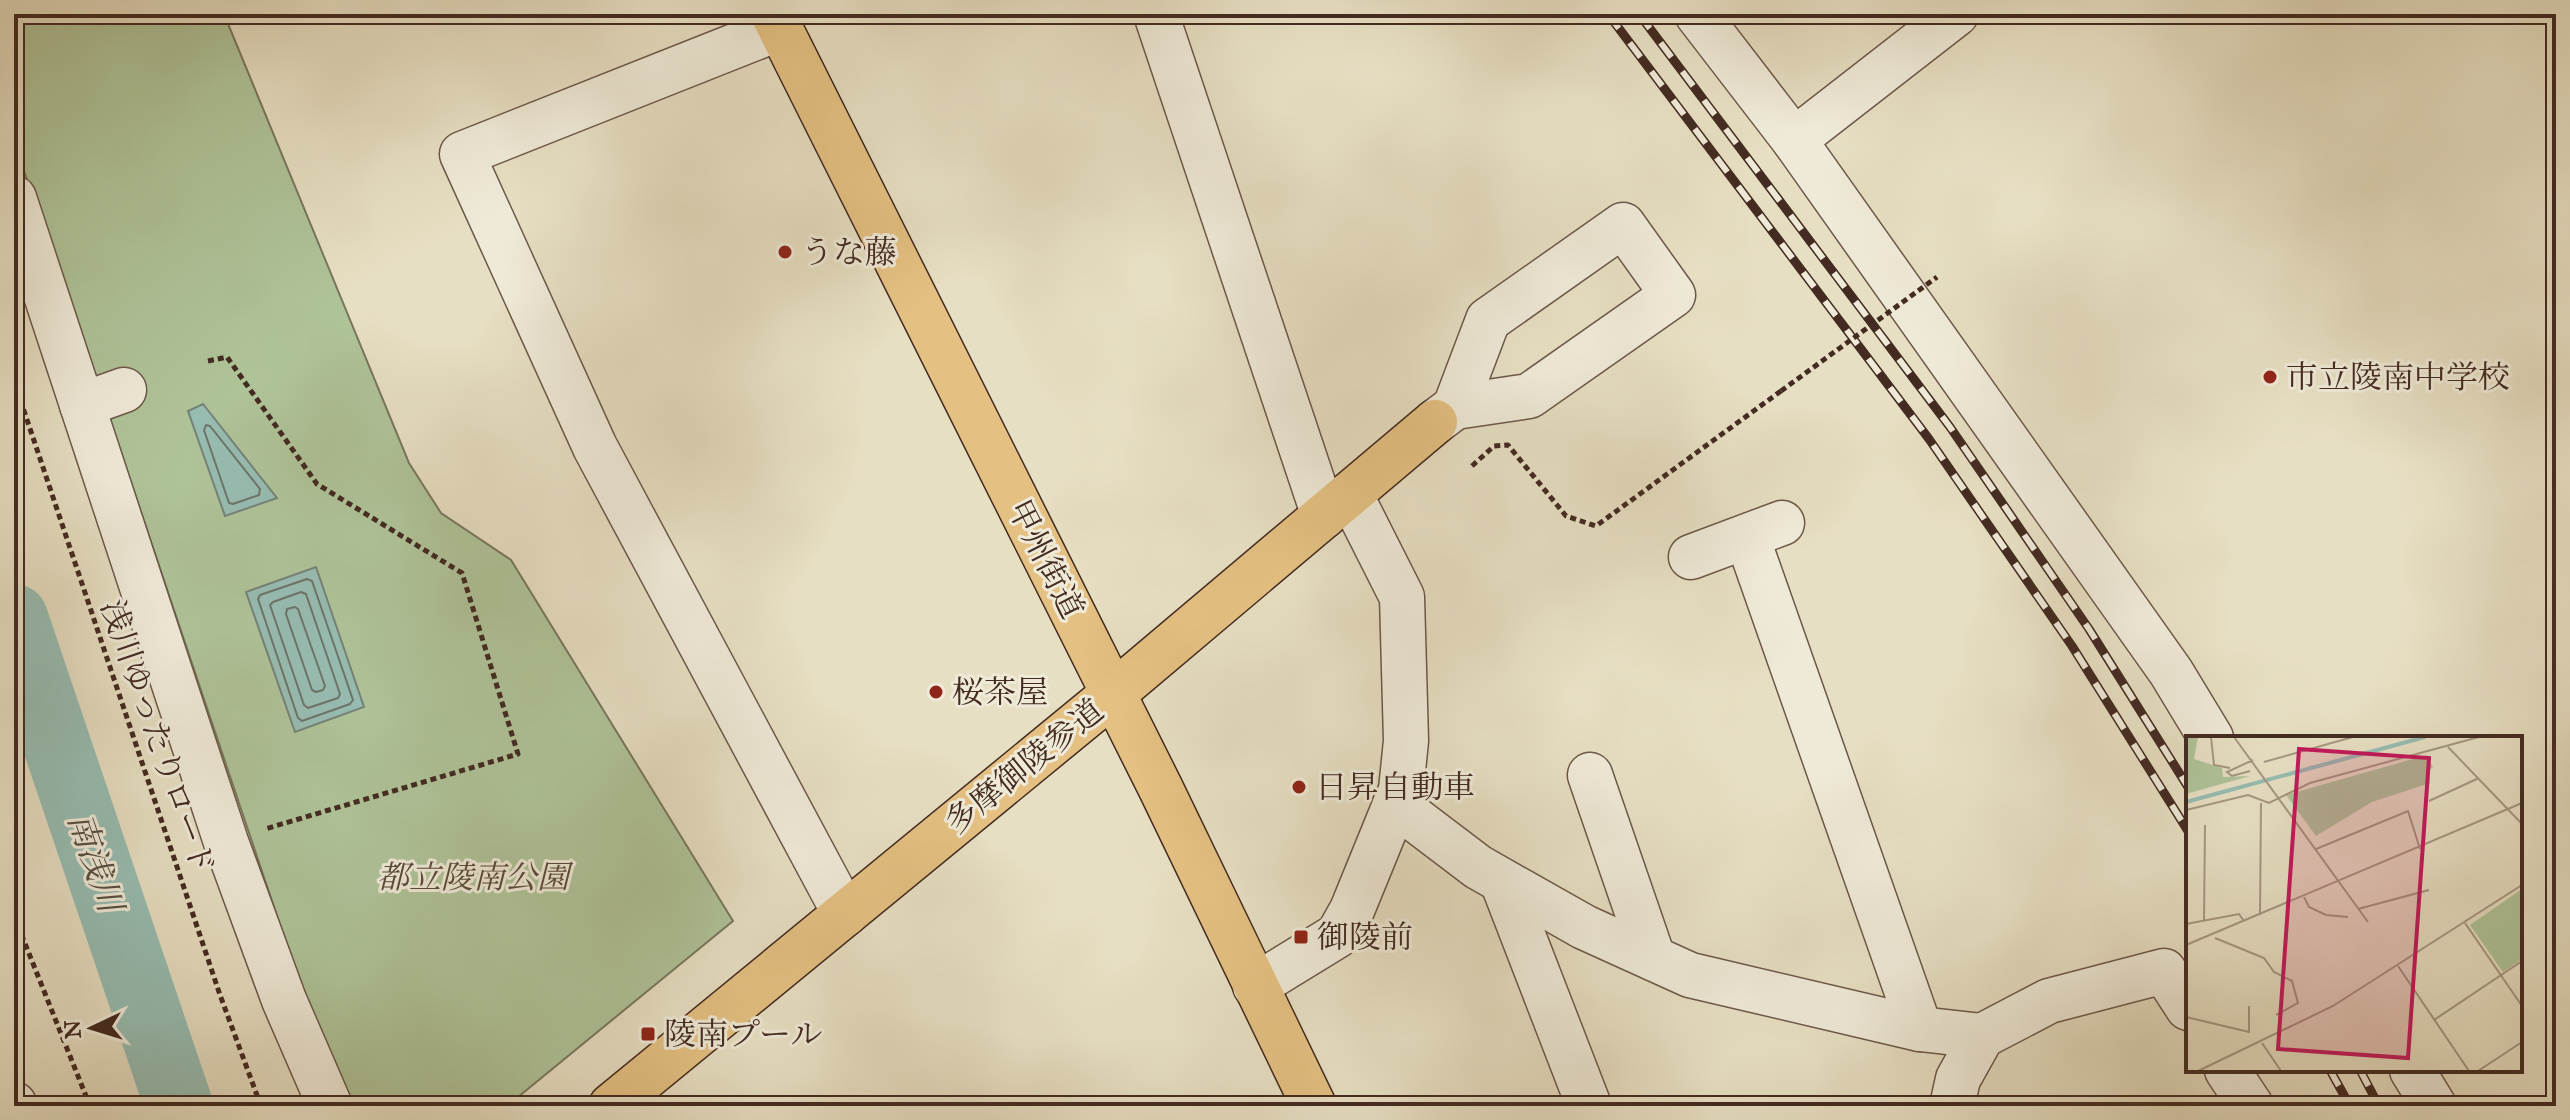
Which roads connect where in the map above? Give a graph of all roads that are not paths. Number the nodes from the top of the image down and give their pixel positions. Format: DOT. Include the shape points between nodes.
graph roads {
  1 [pos="1156,14"];
  2 [pos="1697,14"];
  3 [pos="1956,14"];
  4 [pos="776,21"];
  5 [pos="1794,140"];
  6 [pos="14,198"];
  7 [pos="124,390"];
  8 [pos="82,405"];
  9 [pos="1445,414"];
  10 [pos="1337,505"];
  11 [pos="1691,557"];
  12 [pos="1114,693"];
  13 [pos="2210,736"];
  14 [pos="1590,775"];
  15 [pos="1395,804"];
  16 [pos="1502,881"];
  17 [pos="845,914"];
  18 [pos="1653,958"];
  19 [pos="1255,986"];
  20 [pos="2186,1005"];
  21 [pos="1920,1029"];
  22 [pos="1982,1036"];
  23 [pos="2228,1072"];
  24 [pos="2413,1072"];
  25 [pos="330,1106"];
  26 [pos="611,1106"];
  27 [pos="1314,1106"];
  28 [pos="1589,1106"];
  29 [pos="1952,1106"];
  30 [pos="2251,1106"];
  31 [pos="2434,1106"];
  1 -- 10 [label="street"];
  2 -- 5 [label="street"];
  3 -- 5 [label="street"];
  4 -- 12 [label="main road, 甲州街道"];
  4 -- 17 [label="street" via="462,154 595,447"];
  5 -- 13 [label="street" via="2171,672"];
  6 -- 8 [label="street"];
  7 -- 8 [label="street"];
  8 -- 25 [label="street" via="226,842"];
  9 -- 9 [label="street" via="1488,320 1623,225 1673,295 1529,396"];
  9 -- 10 [label="main road, 多摩御陵参道"];
  10 -- 12 [label="main road, 多摩御陵参道"];
  10 -- 15 [label="street" via="1402,597 1406,741"];
  11 -- 21 [label="street" via="1764,530"];
  12 -- 17 [label="main road, 多摩御陵参道"];
  12 -- 19 [label="main road, 甲州街道"];
  14 -- 18 [label="street"];
  15 -- 16 [label="street"];
  15 -- 19 [label="street" via="1338,935"];
  16 -- 18 [label="street"];
  16 -- 28 [label="street"];
  17 -- 26 [label="main road, 多摩御陵参道"];
  18 -- 21 [label="street" via="1690,975"];
  19 -- 27 [label="main road, 甲州街道"];
  20 -- 22 [label="street" via="2164,971 2049,1001"];
  21 -- 22 [label="street"];
  22 -- 29 [label="street" via="1958,1079"];
  23 -- 30 [label="street"];
  24 -- 31 [label="street"];
}
